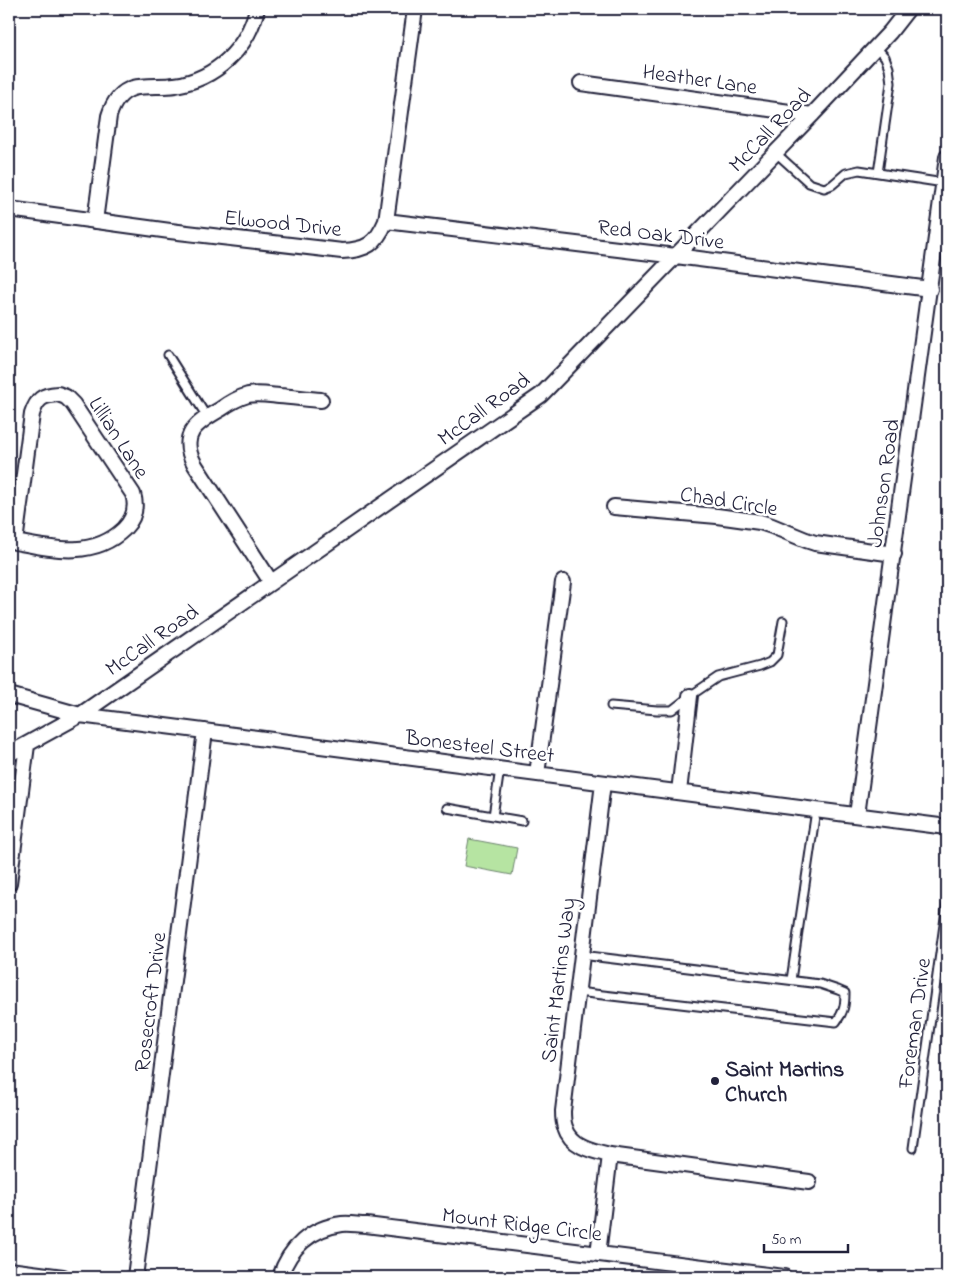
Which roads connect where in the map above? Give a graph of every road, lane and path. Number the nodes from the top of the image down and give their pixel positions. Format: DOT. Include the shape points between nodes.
graph roads {
  1 [pos="257,9"];
  2 [pos="415,9"];
  3 [pos="908,9"];
  4 [pos="876,47"];
  5 [pos="582,82"];
  6 [pos="812,115"];
  7 [pos="776,153"];
  8 [pos="947,157"];
  9 [pos="878,173"];
  10 [pos="944,183"];
  11 [pos="9,209"];
  12 [pos="94,221"];
  13 [pos="386,221"];
  14 [pos="676,256"];
  15 [pos="930,289"];
  16 [pos="168,355"];
  17 [pos="321,400"];
  18 [pos="207,416"];
  19 [pos="614,507"];
  20 [pos="12,542"];
  21 [pos="894,554"];
  22 [pos="271,582"];
  23 [pos="563,582"];
  24 [pos="783,621"];
  25 [pos="9,695"];
  26 [pos="690,696"];
  27 [pos="611,706"];
  28 [pos="80,715"];
  29 [pos="205,731"];
  30 [pos="27,745"];
  31 [pos="9,754"];
  32 [pos="500,769"];
  33 [pos="537,774"];
  34 [pos="602,782"];
  35 [pos="679,792"];
  36 [pos="447,808"];
  37 [pos="816,810"];
  38 [pos="493,816"];
  39 [pos="857,816"];
  40 [pos="522,821"];
  41 [pos="947,827"];
  42 [pos="9,883"];
  43 [pos="947,903"];
  44 [pos="582,955"];
  45 [pos="791,980"];
  46 [pos="577,992"];
  47 [pos="913,1148"];
  48 [pos="610,1155"];
  49 [pos="809,1182"];
  50 [pos="598,1254"];
  51 [pos="9,1270"];
  52 [pos="63,1277"];
  53 [pos="135,1277"];
  54 [pos="280,1277"];
  55 [pos="784,1277"];
  1 -- 12 [label="street" via="247,35 232,57 214,72 176,85 134,88 125,92 112,106"];
  2 -- 13 [label="street, Elwood Drive"];
  3 -- 4 [label="street, McCall Road"];
  4 -- 6 [label="street, McCall Road"];
  4 -- 9 [label="lane" via="885,57 891,83"];
  5 -- 6 [label="street, Heather Lane"];
  6 -- 7 [label="street, McCall Road"];
  7 -- 9 [label="lane" via="809,183 824,188 846,173 859,170"];
  7 -- 14 [label="street, McCall Road"];
  8 -- 10 [label="street, Johnson Road"];
  9 -- 10 [label="lane"];
  10 -- 15 [label="street, Johnson Road"];
  11 -- 12 [label="street, Elwood Drive"];
  12 -- 13 [label="street, Elwood Drive" via="357,251 371,244"];
  13 -- 14 [label="street, Red Oak Drive"];
  14 -- 15 [label="street, Red Oak Drive"];
  14 -- 22 [label="street, McCall Road" via="541,395"];
  15 -- 21 [label="street, Johnson Road"];
  16 -- 18 [label="lane"];
  17 -- 18 [label="street" via="250,395"];
  18 -- 22 [label="street" via="190,434 189,455"];
  19 -- 21 [label="street, Chad Circle" via="760,522 815,543"];
  20 -- 20 [label="street, Lillian Lane" via="35,404 42,398 58,394 73,404 133,494 134,514 114,537 85,549 56,549"];
  21 -- 39 [label="street, Johnson Road"];
  22 -- 28 [label="street, McCall Road"];
  23 -- 33 [label="street"];
  24 -- 26 [label="lane" via="777,655 770,662 718,677"];
  25 -- 28 [label="street, Bonesteel Street"];
  26 -- 27 [label="lane" via="672,710"];
  26 -- 35 [label="street"];
  28 -- 29 [label="street, Bonesteel Street"];
  28 -- 30 [label="street, McCall Road"];
  29 -- 32 [label="street, Bonesteel Street"];
  29 -- 53 [label="street, Rosecroft Drive"];
  30 -- 31 [label="street, McCall Road"];
  30 -- 42 [label="street"];
  32 -- 33 [label="street, Bonesteel Street"];
  32 -- 38 [label="lane"];
  33 -- 34 [label="street, Bonesteel Street"];
  34 -- 35 [label="street, Bonesteel Street"];
  34 -- 44 [label="street, Saint Martins Way"];
  35 -- 37 [label="street, Bonesteel Street"];
  36 -- 38 [label="lane"];
  37 -- 39 [label="street, Bonesteel Street"];
  37 -- 45 [label="lane"];
  38 -- 40 [label="lane"];
  39 -- 41 [label="street, Bonesteel Street"];
  43 -- 47 [label="lane, Foreman Drive"];
  44 -- 45 [label="lane"];
  44 -- 46 [label="street, Saint Martins Way"];
  45 -- 46 [label="lane" via="820,984 844,993 842,1015 836,1022"];
  46 -- 48 [label="street, Saint Martins Way" via="562,1111 565,1128 574,1141 588,1150"];
  48 -- 49 [label="street, Saint Martins Way"];
  48 -- 50 [label="street"];
  50 -- 54 [label="street, Mount Ridge Circle" via="344,1224 324,1227 310,1234 290,1254"];
  50 -- 55 [label="street, Mount Ridge Circle"];
  51 -- 52 [label="street"];
}
